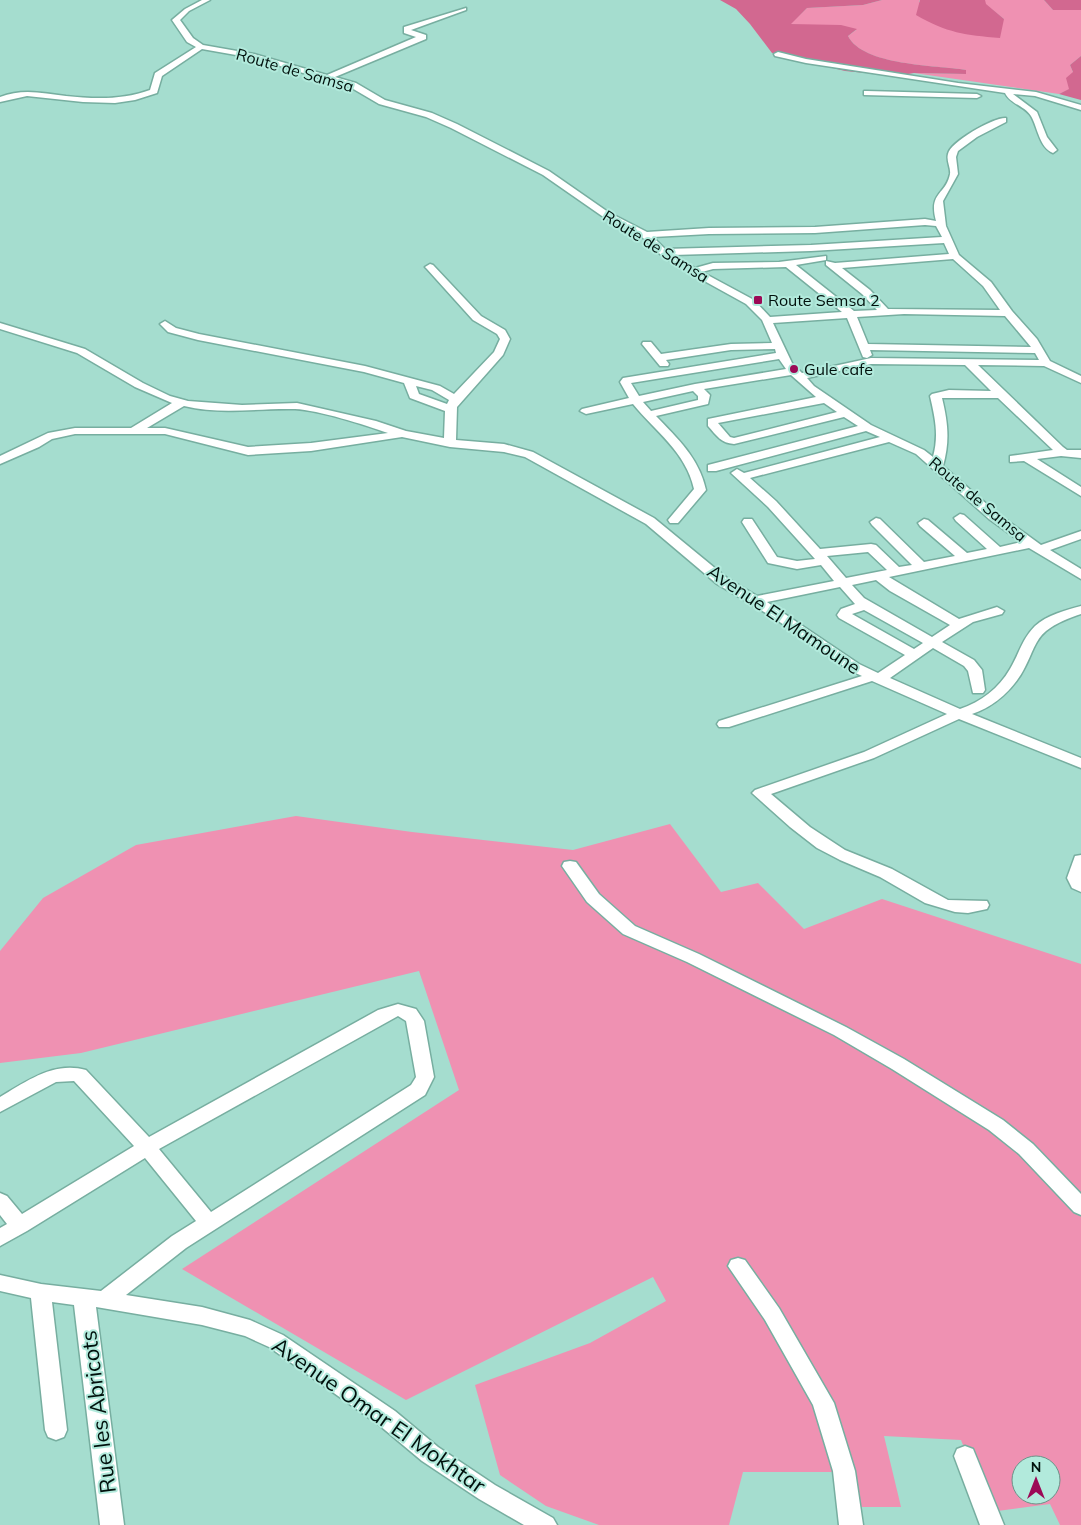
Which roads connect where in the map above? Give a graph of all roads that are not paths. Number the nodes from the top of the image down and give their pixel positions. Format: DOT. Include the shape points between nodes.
graph roads {
  1 [pos="207,0"];
  2 [pos="464,9"];
  3 [pos="201,47"];
  4 [pos="778,54"];
  5 [pos="326,78"];
  6 [pos="1008,91"];
  7 [pos="867,93"];
  8 [pos="1014,99"];
  9 [pos="0,100"];
  10 [pos="1081,108"];
  11 [pos="1004,120"];
  12 [pos="1053,150"];
  13 [pos="942,225"];
  14 [pos="645,235"];
  15 [pos="947,240"];
  16 [pos="811,248"];
  17 [pos="663,252"];
  18 [pos="955,256"];
  19 [pos="823,258"];
  20 [pos="788,264"];
  21 [pos="833,266"];
  22 [pos="430,267"];
  23 [pos="694,271"];
  24 [pos="884,311"];
  25 [pos="1008,313"];
  26 [pos="851,314"];
  27 [pos="767,320"];
  28 [pos="165,324"];
  29 [pos="0,326"];
  30 [pos="648,344"];
  31 [pos="863,347"];
  32 [pos="1039,350"];
  33 [pos="780,351"];
  34 [pos="658,358"];
  35 [pos="871,361"];
  36 [pos="1046,363"];
  37 [pos="969,364"];
  38 [pos="672,373"];
  39 [pos="795,374"];
  40 [pos="1081,380"];
  41 [pos="691,388"];
  42 [pos="814,392"];
  43 [pos="1000,395"];
  44 [pos="635,400"];
  45 [pos="825,400"];
  46 [pos="182,402"];
  47 [pos="758,402"];
  48 [pos="453,404"];
  49 [pos="770,410"];
  50 [pos="586,411"];
  51 [pos="845,413"];
  52 [pos="647,415"];
  53 [pos="791,427"];
  54 [pos="867,427"];
  55 [pos="134,431"];
  56 [pos="403,434"];
  57 [pos="891,438"];
  58 [pos="450,444"];
  59 [pos="1062,452"];
  60 [pos="1081,454"];
  61 [pos="0,460"];
  62 [pos="726,464"];
  63 [pos="937,465"];
  64 [pos="712,468"];
  65 [pos="741,478"];
  66 [pos="1081,492"];
  67 [pos="960,518"];
  68 [pos="674,520"];
  69 [pos="748,522"];
  70 [pos="876,522"];
  71 [pos="924,523"];
  72 [pos="1081,535"];
  73 [pos="1036,547"];
  74 [pos="997,551"];
  75 [pos="821,557"];
  76 [pos="964,557"];
  77 [pos="921,566"];
  78 [pos="896,571"];
  79 [pos="878,575"];
  80 [pos="1081,575"];
  81 [pos="844,582"];
  82 [pos="754,601"];
  83 [pos="864,605"];
  84 [pos="1081,610"];
  85 [pos="997,611"];
  86 [pos="959,625"];
  87 [pos="933,641"];
  88 [pos="914,654"];
  89 [pos="874,678"];
  90 [pos="978,690"];
  91 [pos="958,714"];
  92 [pos="724,724"];
  93 [pos="1081,763"];
  94 [pos="1081,860"];
  95 [pos="570,866"];
  96 [pos="1081,887"];
  97 [pos="981,904"];
  98 [pos="0,1106"];
  99 [pos="147,1147"];
  100 [pos="0,1201"];
  101 [pos="1081,1207"];
  102 [pos="209,1223"];
  103 [pos="20,1226"];
  104 [pos="0,1238"];
  105 [pos="738,1266"];
  106 [pos="0,1283"];
  107 [pos="42,1292"];
  108 [pos="94,1300"];
  109 [pos="56,1430"];
  110 [pos="965,1456"];
  111 [pos="112,1525"];
  112 [pos="545,1525"];
  113 [pos="851,1525"];
  114 [pos="992,1525"];
  1 -- 3 [label="street" via="176,20 190,40"];
  2 -- 5 [label="street" via="407,29 423,36"];
  3 -- 5 [label="street, Route de Samsa" via="254,56"];
  3 -- 9 [label="street" via="158,75 154,91 132,98 82,100 26,94"];
  4 -- 6 [label="street" via="824,64"];
  5 -- 14 [label="street, Route de Samsa" via="353,85 382,102 429,115 454,126 546,173 600,211"];
  6 -- 8 [label="street"];
  6 -- 10 [label="street" via="1036,94"];
  7 -- 8 [label="street"];
  8 -- 12 [label="street" via="1034,114 1043,137"];
  11 -- 13 [label="street" via="955,148 952,154 954,174 939,197 938,213"];
  13 -- 14 [label="street" via="925,222 815,230"];
  13 -- 15 [label="street"];
  14 -- 17 [label="street, Route de Samsa"];
  15 -- 16 [label="street"];
  15 -- 18 [label="street"];
  16 -- 17 [label="street"];
  16 -- 19 [label="street"];
  17 -- 23 [label="street, Route de Samsa"];
  18 -- 21 [label="street"];
  18 -- 25 [label="street" via="987,284"];
  19 -- 20 [label="street"];
  19 -- 21 [label="street"];
  20 -- 23 [label="street" via="719,265"];
  20 -- 26 [label="street"];
  21 -- 24 [label="street"];
  22 -- 48 [label="street" via="477,318 501,332 505,339 499,353"];
  23 -- 27 [label="street, Route de Samsa" via="750,302"];
  24 -- 25 [label="street"];
  24 -- 26 [label="street"];
  25 -- 32 [label="street"];
  26 -- 27 [label="street"];
  26 -- 31 [label="street"];
  27 -- 33 [label="street, Route de Samsa"];
  28 -- 48 [label="street" via="172,330 198,337 408,380 414,396"];
  29 -- 46 [label="street" via="81,351 139,385"];
  30 -- 34 [label="street"];
  31 -- 32 [label="street"];
  31 -- 35 [label="street"];
  32 -- 36 [label="street"];
  33 -- 34 [label="street" via="732,347"];
  33 -- 38 [label="street"];
  33 -- 39 [label="street, Route de Samsa"];
  34 -- 38 [label="street"];
  35 -- 37 [label="street"];
  35 -- 39 [label="street"];
  36 -- 37 [label="street"];
  36 -- 40 [label="street"];
  37 -- 43 [label="street"];
  38 -- 41 [label="street"];
  38 -- 44 [label="street" via="626,380 625,384"];
  39 -- 41 [label="street"];
  39 -- 42 [label="street, Route de Samsa"];
  41 -- 44 [label="street"];
  41 -- 52 [label="street" via="704,395 704,402"];
  42 -- 45 [label="street, Route de Samsa"];
  42 -- 47 [label="street"];
  43 -- 59 [label="street" via="1042,430"];
  43 -- 63 [label="street" via="949,393 936,396 943,434"];
  44 -- 50 [label="street"];
  44 -- 52 [label="street"];
  45 -- 49 [label="street"];
  45 -- 51 [label="street, Route de Samsa"];
  46 -- 55 [label="street"];
  46 -- 56 [label="street" via="234,408 303,407 372,423"];
  48 -- 58 [label="street"];
  49 -- 53 [label="street"];
  49 -- 53 [label="street" via="712,421 712,424 729,441"];
  51 -- 53 [label="street"];
  51 -- 54 [label="street, Route de Samsa"];
  52 -- 68 [label="street" via="686,453 700,484 700,490"];
  54 -- 57 [label="street, Route de Samsa"];
  54 -- 62 [label="street"];
  55 -- 56 [label="street" via="173,432 248,451 311,447"];
  55 -- 61 [label="street" via="60,433"];
  56 -- 58 [label="street, Avenue El Mamoune"];
  57 -- 63 [label="street, Route de Samsa" via="920,452"];
  57 -- 65 [label="street"];
  58 -- 82 [label="street, Avenue El Mamoune" via="499,447 535,456 650,521 722,581"];
  59 -- 60 [label="street"];
  59 -- 66 [label="street" via="1020,458"];
  62 -- 64 [label="street"];
  62 -- 65 [label="street"];
  63 -- 73 [label="street, Route de Samsa" via="978,503"];
  65 -- 75 [label="street" via="772,504"];
  67 -- 74 [label="street"];
  69 -- 75 [label="street" via="773,560 797,565"];
  70 -- 77 [label="street"];
  71 -- 76 [label="street"];
  72 -- 73 [label="street"];
  73 -- 74 [label="street"];
  73 -- 80 [label="street, Route de Samsa"];
  74 -- 76 [label="street"];
  75 -- 78 [label="street" via="870,548"];
  75 -- 81 [label="street"];
  76 -- 77 [label="street"];
  77 -- 78 [label="street"];
  78 -- 79 [label="street"];
  79 -- 81 [label="street"];
  79 -- 86 [label="street"];
  81 -- 82 [label="street"];
  81 -- 83 [label="street"];
  82 -- 89 [label="street, Avenue El Mamoune"];
  83 -- 87 [label="street"];
  83 -- 88 [label="street" via="846,612 844,616"];
  84 -- 91 [label="street" via="1041,628 1000,692 982,706"];
  85 -- 86 [label="street" via="976,616"];
  86 -- 87 [label="street"];
  87 -- 88 [label="street"];
  87 -- 90 [label="street" via="969,663 975,670"];
  88 -- 89 [label="street"];
  89 -- 91 [label="street, Avenue El Mamoune"];
  89 -- 92 [label="street"];
  91 -- 93 [label="street, Avenue El Mamoune"];
  91 -- 97 [label="street" via="869,755 760,793 832,850 942,904 965,908"];
  94 -- 96 [label="street" via="1074,875"];
  95 -- 101 [label="street" via="593,898 629,930 840,1031 996,1125 1026,1149"];
  98 -- 99 [label="street" via="56,1076 78,1074"];
  99 -- 102 [label="street"];
  99 -- 102 [label="street" via="384,1014 393,1010 411,1014 425,1076 418,1090"];
  99 -- 103 [label="street"];
  100 -- 103 [label="street"];
  102 -- 108 [label="street"];
  103 -- 104 [label="street"];
  105 -- 113 [label="street" via="772,1314 823,1403 844,1471"];
  106 -- 107 [label="street, Avenue Omar El Mokhtar"];
  107 -- 108 [label="street, Avenue Omar El Mokhtar"];
  107 -- 109 [label="street"];
  108 -- 111 [label="street, Rue les Abricots"];
  108 -- 112 [label="street, Avenue Omar El Mokhtar" via="202,1316 250,1329 276,1341 386,1418 430,1454"];
  110 -- 114 [label="street"];
}
